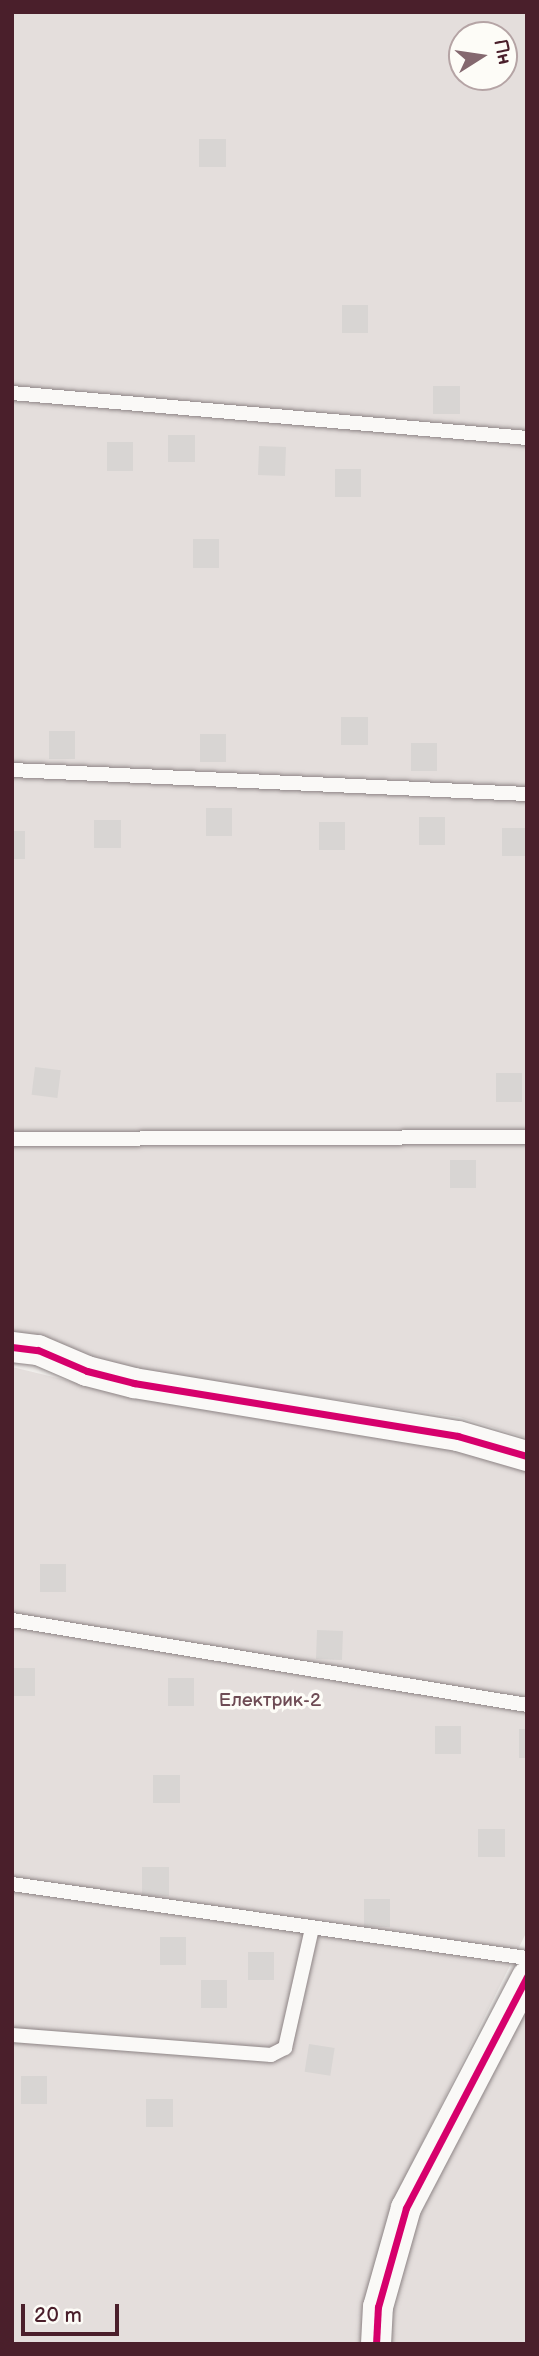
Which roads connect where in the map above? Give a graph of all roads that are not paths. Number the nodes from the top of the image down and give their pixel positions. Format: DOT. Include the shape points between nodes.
graph roads {
  1 [pos="12,393"];
  2 [pos="527,438"];
  3 [pos="12,771"];
  4 [pos="527,794"];
  5 [pos="527,1137"];
  6 [pos="12,1139"];
  7 [pos="12,1347"];
  8 [pos="527,1457"];
  9 [pos="12,1620"];
  10 [pos="527,1704"];
  11 [pos="12,1884"];
  12 [pos="312,1928"];
  13 [pos="527,1958"];
  14 [pos="527,1977"];
  15 [pos="12,2035"];
  16 [pos="376,2344"];
  1 -- 2 [label="lane"];
  3 -- 4 [label="lane"];
  5 -- 6 [label="lane"];
  7 -- 8 [label="street" via="38,1350 87,1371 134,1382 458,1436"];
  9 -- 10 [label="lane"];
  11 -- 12 [label="lane"];
  12 -- 13 [label="lane"];
  12 -- 15 [label="lane" via="285,2048 271,2055"];
  14 -- 16 [label="street" via="406,2208 378,2307"];
}
